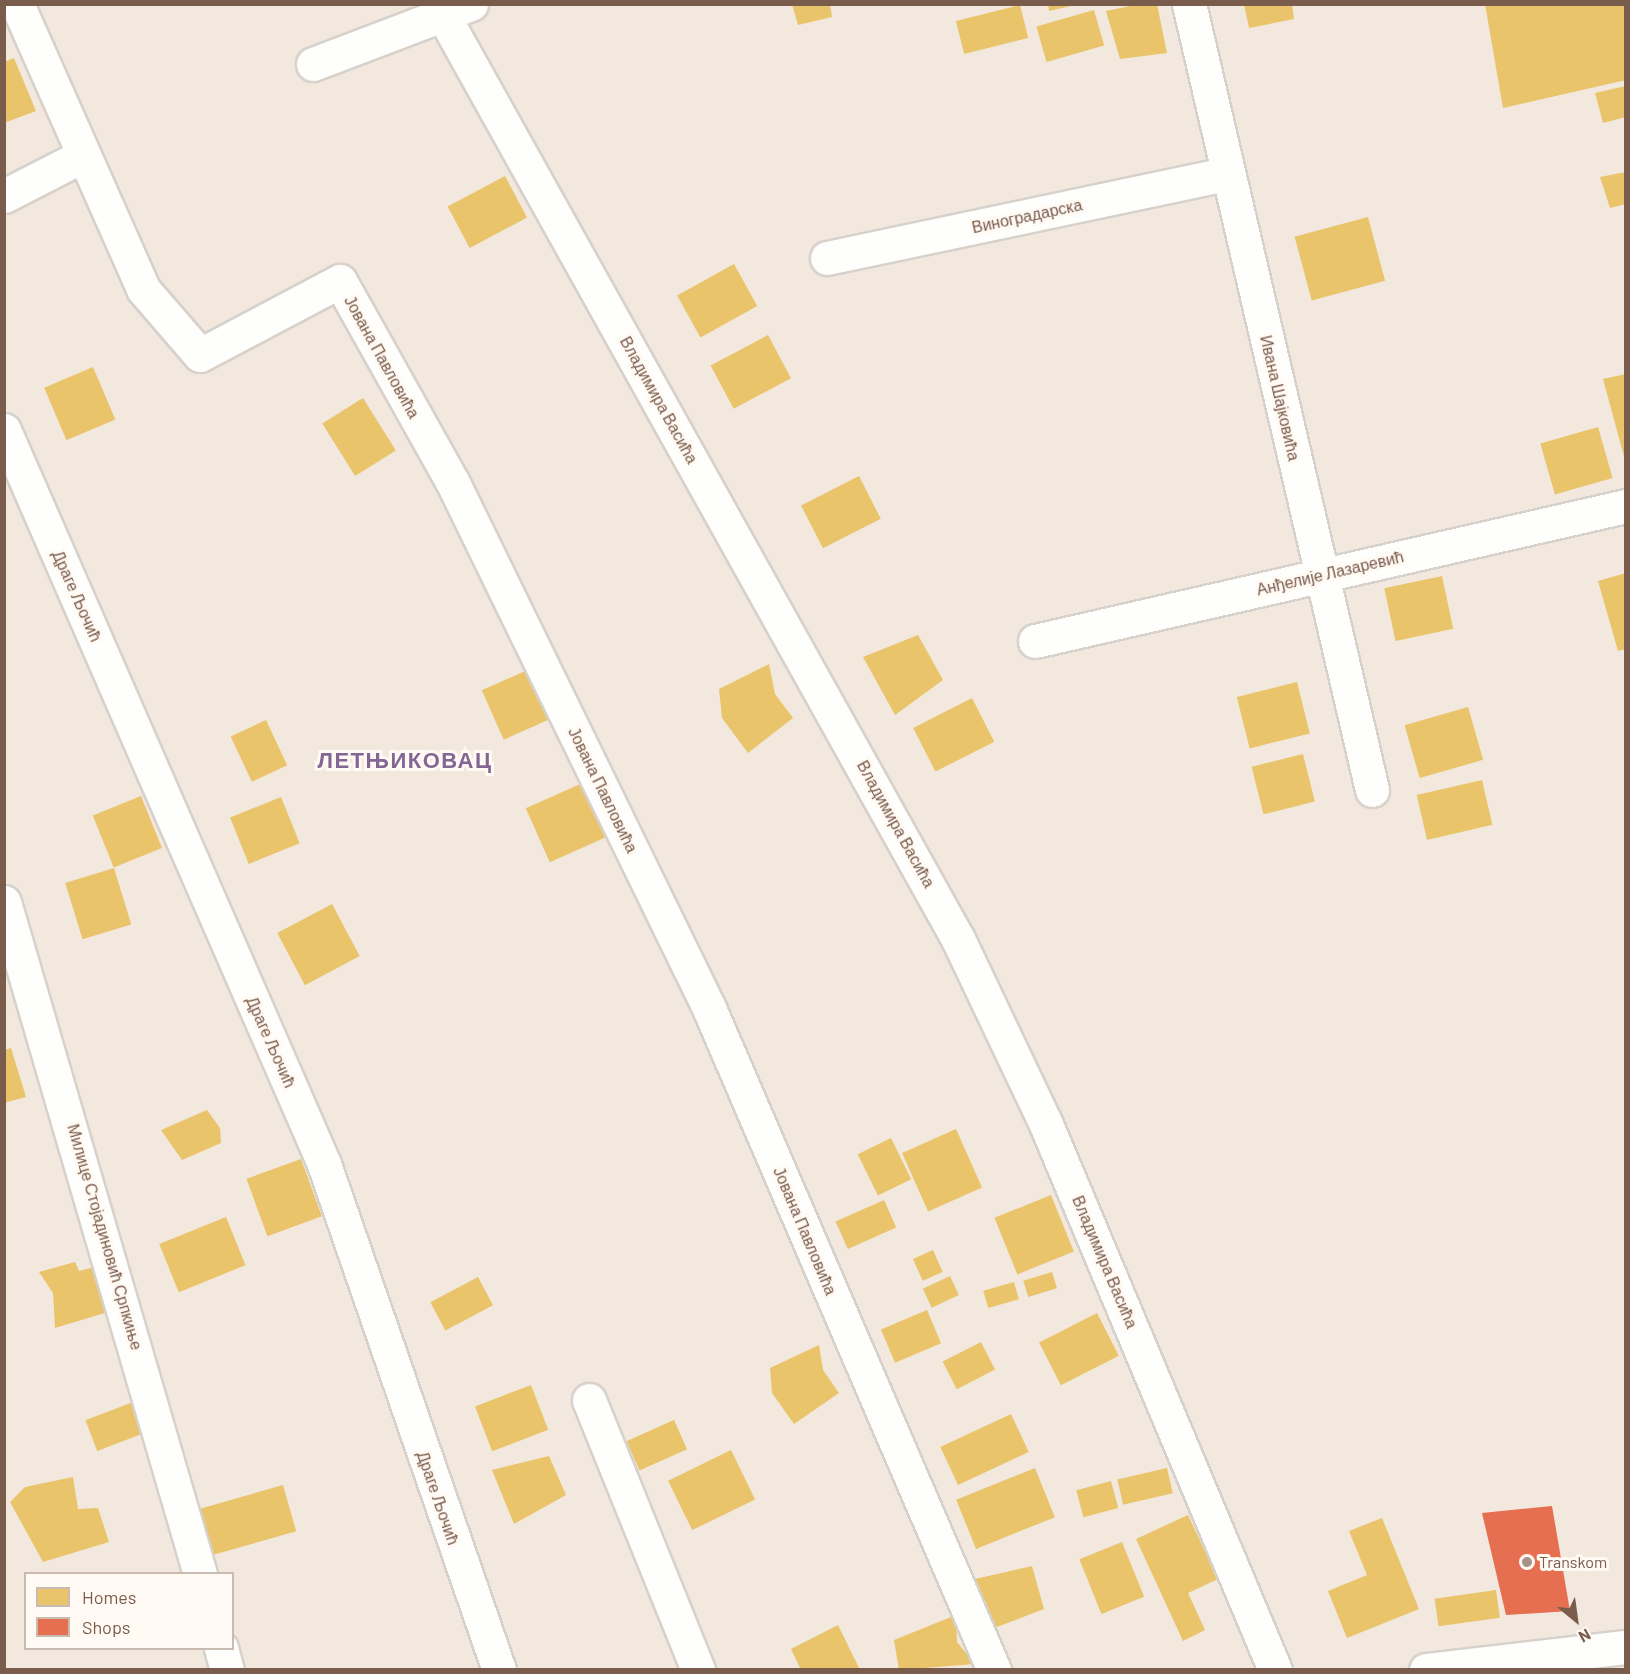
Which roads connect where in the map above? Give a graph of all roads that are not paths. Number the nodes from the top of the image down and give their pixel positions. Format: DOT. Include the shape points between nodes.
graph roads {
  1 [pos="17,4"];
  2 [pos="1189,4"];
  3 [pos="457,10"];
  4 [pos="312,64"];
  5 [pos="82,156"];
  6 [pos="1227,174"];
  7 [pos="4,196"];
  8 [pos="827,258"];
  9 [pos="4,430"];
  10 [pos="1626,506"];
  11 [pos="1321,575"];
  12 [pos="1035,641"];
  13 [pos="1372,790"];
  14 [pos="4,902"];
  15 [pos="589,1401"];
  16 [pos="199,1572"];
  17 [pos="1626,1647"];
  18 [pos="222,1650"];
  19 [pos="1485,1668"];
  20 [pos="227,1670"];
  21 [pos="499,1670"];
  22 [pos="698,1670"];
  23 [pos="994,1670"];
  24 [pos="1275,1670"];
  25 [pos="1426,1670"];
  1 -- 5 [label="street"];
  2 -- 6 [label="street, Ивана Шајковића"];
  3 -- 4 [label="street"];
  3 -- 24 [label="street, Владимира Васића" via="958,939 1050,1132"];
  5 -- 7 [label="street"];
  5 -- 23 [label="street, Јована Павловића" via="143,289 200,355 340,281 452,481 709,1008"];
  6 -- 8 [label="street, Виноградарска"];
  6 -- 11 [label="street, Ивана Шајковића"];
  9 -- 21 [label="street, Драге Љочић" via="324,1164"];
  10 -- 11 [label="street, Анђелије Лазаревић"];
  11 -- 12 [label="street, Анђелије Лазаревић"];
  11 -- 13 [label="street, Ивана Шајковића"];
  14 -- 16 [label="street, Милице Стојадиновић Српкиње"];
  15 -- 22 [label="street"];
  17 -- 19 [label="street"];
  18 -- 20 [label="street"];
  19 -- 25 [label="street"];
}
